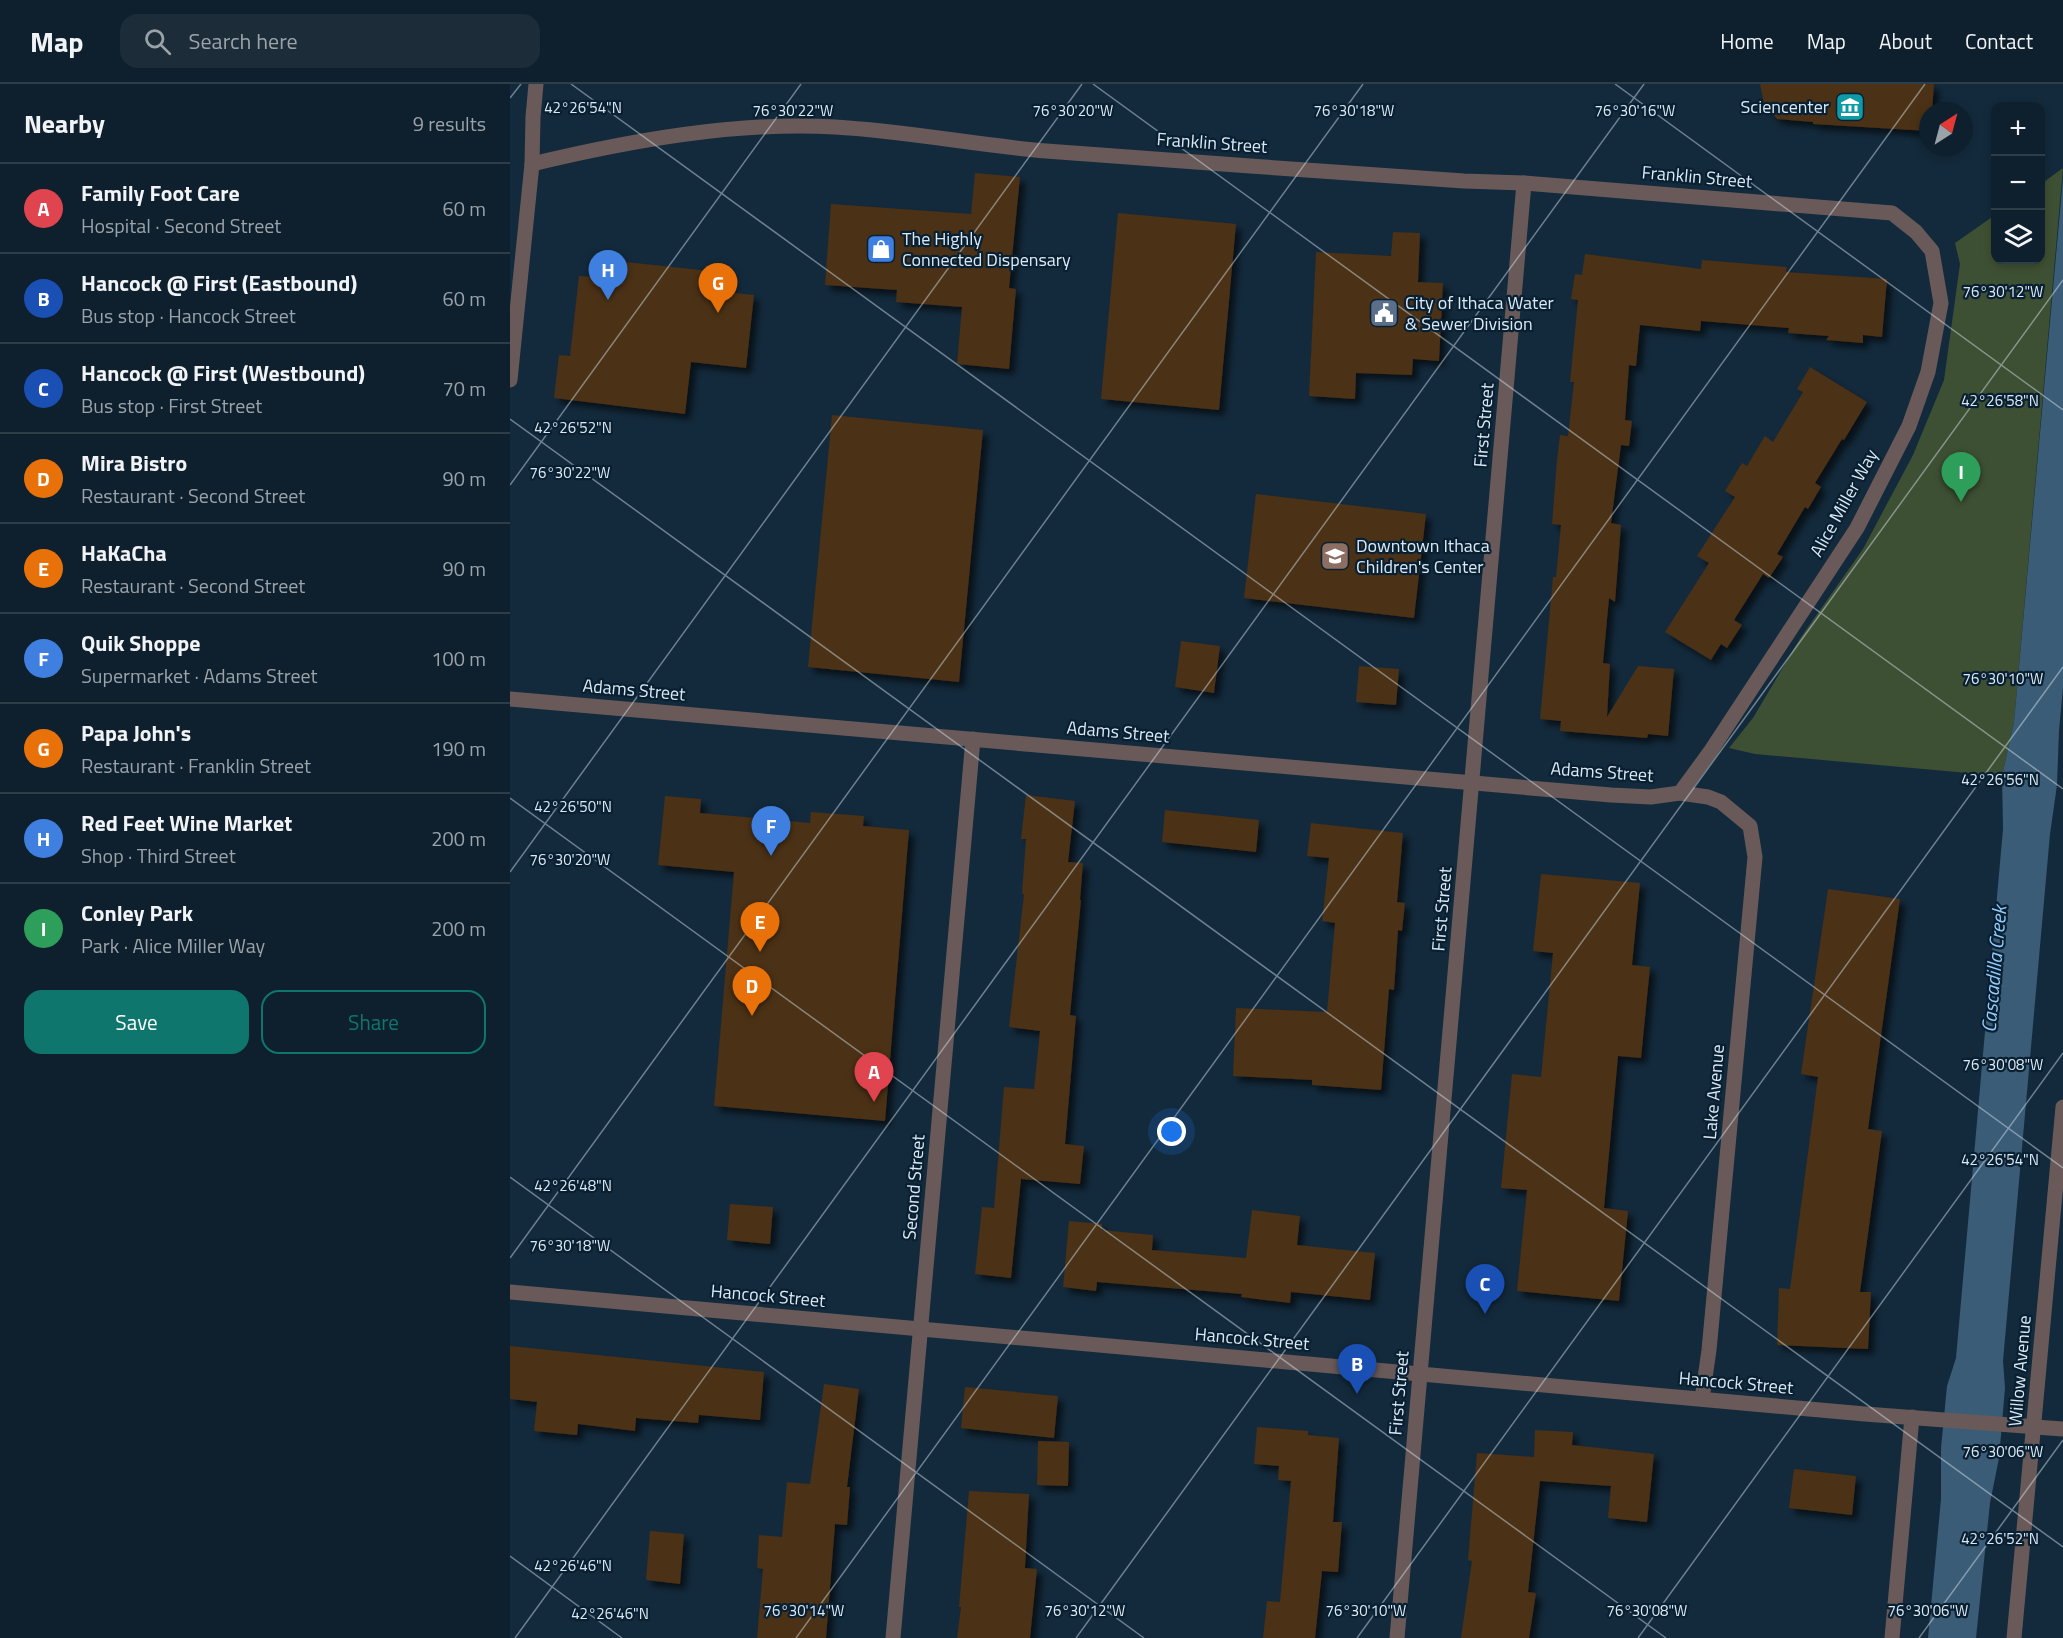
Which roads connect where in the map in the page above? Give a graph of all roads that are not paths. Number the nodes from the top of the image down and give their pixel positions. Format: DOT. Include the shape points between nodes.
graph roads {
  1 [pos="536,84"];
  2 [pos="532,164"];
  3 [pos="1524,183"];
  4 [pos="1892,213"];
  5 [pos="510,380"];
  6 [pos="510,699"];
  7 [pos="974,739"];
  8 [pos="1472,782"];
  9 [pos="1680,793"];
  10 [pos="1721,802"];
  11 [pos="2063,1107"];
  12 [pos="510,1292"];
  13 [pos="920,1330"];
  14 [pos="1421,1373"];
  15 [pos="1702,1399"];
  16 [pos="1912,1417"];
  17 [pos="2034,1427"];
  18 [pos="2063,1429"];
  19 [pos="893,1638"];
  20 [pos="1397,1638"];
  21 [pos="1892,1638"];
  22 [pos="2014,1638"];
  1 -- 2 [label="street"];
  2 -- 3 [label="street, Franklin Street" via="586,150 676,136 764,126 833,127 1042,150"];
  2 -- 5 [label="street"];
  3 -- 4 [label="street, Franklin Street"];
  3 -- 8 [label="street, First Street"];
  4 -- 9 [label="street, Alice Miller Way" via="1932,251 1941,303 1928,372 1909,426 1857,528"];
  6 -- 7 [label="street, Adams Street"];
  7 -- 8 [label="street, Adams Street"];
  7 -- 13 [label="street, Second Street"];
  8 -- 9 [label="street, Adams Street" via="1651,797"];
  8 -- 14 [label="street, First Street"];
  9 -- 10 [label="street, Adams Street"];
  10 -- 15 [label="street, Lake Avenue" via="1750,826 1755,857"];
  11 -- 17 [label="street, Willow Avenue"];
  12 -- 13 [label="street, Hancock Street"];
  13 -- 14 [label="street, Hancock Street"];
  13 -- 19 [label="street, Second Street"];
  14 -- 15 [label="street, Hancock Street"];
  14 -- 20 [label="street, First Street"];
  15 -- 16 [label="street, Hancock Street"];
  16 -- 17 [label="street, Hancock Street"];
  16 -- 21 [label="street"];
  17 -- 18 [label="street, Hancock Street"];
  17 -- 22 [label="street, Willow Avenue"];
}
